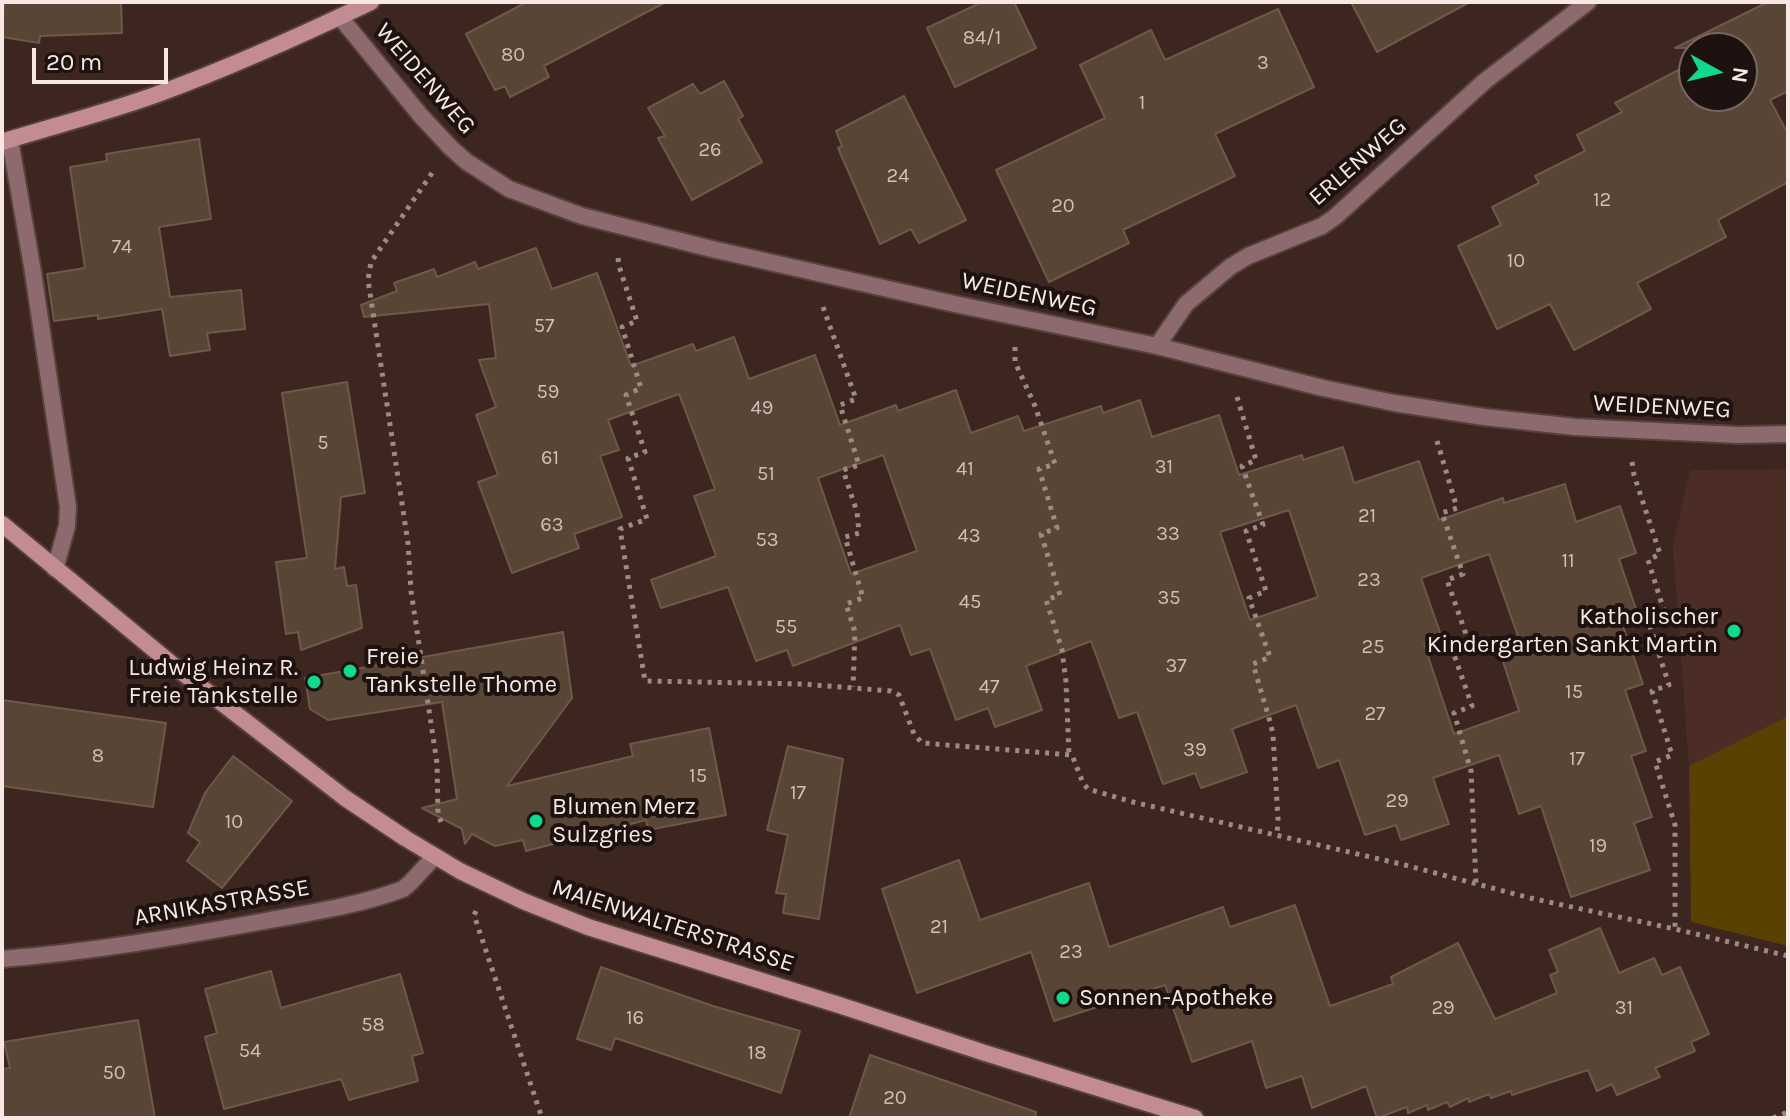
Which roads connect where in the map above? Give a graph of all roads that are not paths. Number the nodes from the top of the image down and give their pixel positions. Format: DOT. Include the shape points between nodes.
graph roads {
  1 [pos="371,2"];
  2 [pos="1588,2"];
  3 [pos="340,17"];
  4 [pos="6,141"];
  5 [pos="1157,346"];
  6 [pos="1788,434"];
  7 [pos="2,524"];
  8 [pos="55,569"];
  9 [pos="435,856"];
  10 [pos="2,959"];
  11 [pos="1195,1118"];
  1 -- 3 [label="main road"];
  2 -- 5 [label="street, ERLENWEG" via="1485,81 1335,217 1230,267 1186,304"];
  3 -- 4 [label="main road" via="179,86"];
  3 -- 5 [label="street, WEIDENWEG" via="451,148 509,189 618,226"];
  4 -- 8 [label="street" via="20,190 68,507"];
  5 -- 6 [label="street, WEIDENWEG" via="1338,392 1427,408 1632,431"];
  7 -- 8 [label="main road, MAIENWALTERSTRASSE"];
  8 -- 9 [label="main road, MAIENWALTERSTRASSE" via="345,798"];
  9 -- 10 [label="street, ARNIKASTRASSE" via="403,889 321,910 195,934"];
  9 -- 11 [label="main road, MAIENWALTERSTRASSE" via="588,927"];
}
